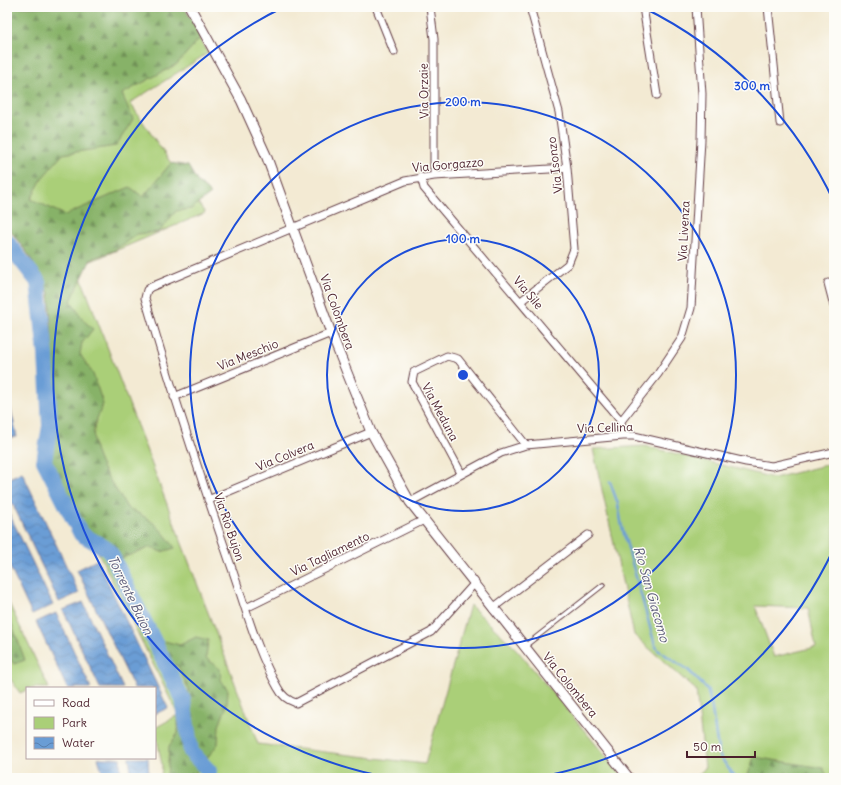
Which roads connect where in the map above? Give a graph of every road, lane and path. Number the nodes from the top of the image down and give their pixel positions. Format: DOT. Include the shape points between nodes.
graph roads {
  1 [pos="190,7"];
  2 [pos="376,7"];
  3 [pos="430,7"];
  4 [pos="530,7"];
  5 [pos="643,7"];
  6 [pos="696,7"];
  7 [pos="768,7"];
  8 [pos="394,52"];
  9 [pos="657,95"];
  10 [pos="780,123"];
  11 [pos="567,168"];
  12 [pos="434,176"];
  13 [pos="421,177"];
  14 [pos="293,229"];
  15 [pos="828,283"];
  16 [pos="521,301"];
  17 [pos="834,306"];
  18 [pos="330,333"];
  19 [pos="174,397"];
  20 [pos="621,421"];
  21 [pos="371,432"];
  22 [pos="623,436"];
  23 [pos="526,444"];
  24 [pos="834,452"];
  25 [pos="461,473"];
  26 [pos="208,500"];
  27 [pos="410,502"];
  28 [pos="424,520"];
  29 [pos="588,536"];
  30 [pos="474,584"];
  31 [pos="603,585"];
  32 [pos="246,608"];
  33 [pos="493,608"];
  34 [pos="524,647"];
  35 [pos="629,778"];
  1 -- 14 [label="street, Via Colombera" via="241,100 266,155"];
  2 -- 8 [label="street"];
  3 -- 12 [label="street, Via Orzaie" via="434,39"];
  4 -- 11 [label="street, Via Isonzo" via="559,112"];
  5 -- 9 [label="street"];
  6 -- 20 [label="street, Via Livenza" via="702,110 691,308 682,338"];
  7 -- 10 [label="street"];
  11 -- 12 [label="street, Via Gorgazzo"];
  11 -- 16 [label="street, Via Isonzo" via="574,249 572,257 555,276"];
  12 -- 13 [label="street, Via Gorgazzo"];
  13 -- 14 [label="street, Via Gorgazzo" via="404,181 347,204"];
  13 -- 16 [label="street, Via Sile" via="424,188"];
  14 -- 18 [label="street, Via Colombera"];
  14 -- 19 [label="street, Via Rio Bujon" via="147,290 145,298"];
  15 -- 17 [label="street"];
  16 -- 20 [label="street, Via Sile"];
  18 -- 19 [label="street, Via Meschio"];
  18 -- 21 [label="street, Via Colombera"];
  19 -- 26 [label="street, Via Rio Bujon"];
  20 -- 22 [label="street"];
  21 -- 26 [label="street, Via Colvera"];
  21 -- 27 [label="street, Via Colombera"];
  22 -- 23 [label="street, Via Cellina"];
  22 -- 24 [label="street, Via Cellina" via="634,436 772,466"];
  23 -- 25 [label="street, Via Cellina"];
  23 -- 25 [label="street, Via Meduna" via="458,359 447,356 414,372 412,382"];
  25 -- 27 [label="street, Via Cellina"];
  26 -- 32 [label="street, Via Rio Bujon"];
  27 -- 28 [label="street, Via Colombera"];
  28 -- 30 [label="street, Via Colombera"];
  28 -- 32 [label="street, Via Tagliamento"];
  29 -- 33 [label="street"];
  30 -- 32 [label="street, Via Rio Bujon" via="431,632 296,703 288,700 278,690"];
  30 -- 33 [label="street, Via Colombera"];
  31 -- 34 [label="lane"];
  33 -- 34 [label="street, Via Colombera"];
  34 -- 35 [label="street, Via Colombera"];
}
